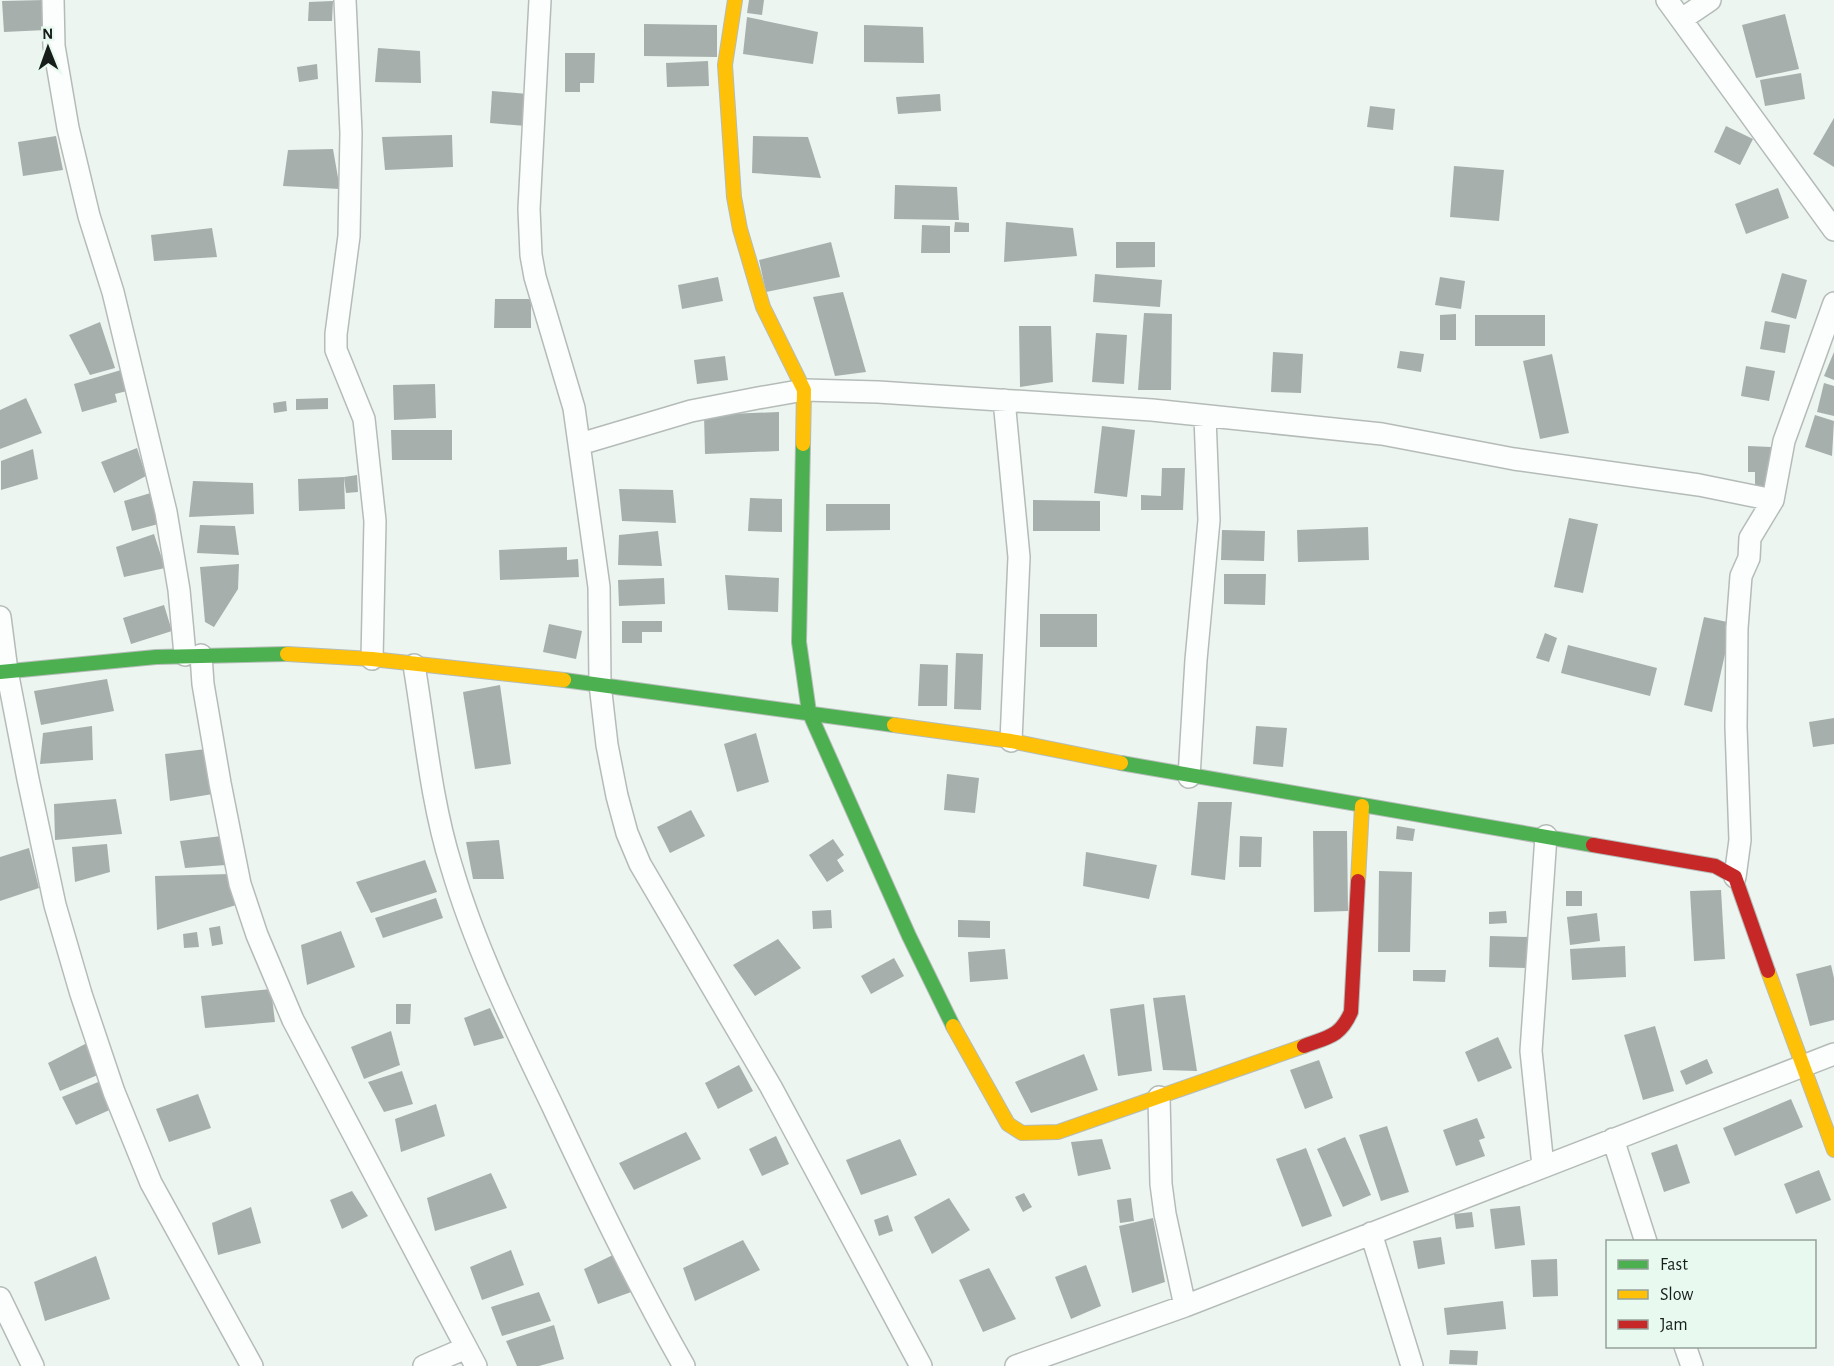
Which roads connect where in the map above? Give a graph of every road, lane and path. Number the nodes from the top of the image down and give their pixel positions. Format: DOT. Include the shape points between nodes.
graph roads {
  1 [pos="53,0"];
  2 [pos="345,0"];
  3 [pos="540,0"];
  4 [pos="735,0"];
  5 [pos="1667,0"];
  6 [pos="1710,0"];
  7 [pos="1682,19"];
  8 [pos="1834,230"];
  9 [pos="1834,303"];
  10 [pos="804,390"];
  11 [pos="1004,400"];
  12 [pos="1205,417"];
  13 [pos="580,444"];
  14 [pos="1773,500"];
  15 [pos="0,617"];
  16 [pos="193,655"];
  17 [pos="372,659"];
  18 [pos="414,664"];
  19 [pos="3,672"];
  20 [pos="600,684"];
  21 [pos="809,712"];
  22 [pos="1011,741"];
  23 [pos="1189,777"];
  24 [pos="1362,806"];
  25 [pos="1546,836"];
  26 [pos="1735,877"];
  27 [pos="1834,1054"];
  28 [pos="1801,1066"];
  29 [pos="1159,1097"];
  30 [pos="1614,1139"];
  31 [pos="1834,1150"];
  32 [pos="1543,1166"];
  33 [pos="1371,1233"];
  34 [pos="1645,1240"];
  35 [pos="0,1298"];
  36 [pos="1185,1306"];
  37 [pos="1685,1348"];
  38 [pos="471,1357"];
  39 [pos="33,1366"];
  40 [pos="252,1366"];
  41 [pos="424,1366"];
  42 [pos="684,1366"];
  43 [pos="921,1366"];
  44 [pos="1016,1366"];
  45 [pos="1412,1366"];
  46 [pos="1692,1366"];
  1 -- 16 [label="street" via="54,46 68,128 89,216 113,292 166,512"];
  2 -- 17 [label="street" via="351,133 350,236 336,350 364,419 375,521"];
  3 -- 13 [label="street" via="529,233 535,277 574,408"];
  4 -- 10 [label="street" via="724,65 734,197 766,315"];
  5 -- 7 [label="street"];
  6 -- 7 [label="street"];
  7 -- 8 [label="street"];
  9 -- 14 [label="street" via="1784,441"];
  10 -- 11 [label="street"];
  10 -- 13 [label="street" via="691,411"];
  10 -- 21 [label="street" via="799,642"];
  11 -- 12 [label="street"];
  11 -- 22 [label="street" via="1019,556"];
  12 -- 14 [label="street" via="1382,434"];
  12 -- 23 [label="street" via="1209,520"];
  13 -- 20 [label="street" via="599,587"];
  14 -- 26 [label="street" via="1750,538 1749,558 1741,576 1736,716 1740,840"];
  15 -- 19 [label="street"];
  16 -- 17 [label="street" via="270,653"];
  16 -- 19 [label="street"];
  16 -- 38 [label="street" via="203,684 240,884 257,935 293,1020"];
  17 -- 18 [label="street"];
  18 -- 20 [label="street"];
  18 -- 42 [label="street" via="450,862 480,950 648,1304"];
  19 -- 40 [label="street" via="55,905 114,1092 151,1183"];
  20 -- 21 [label="street"];
  20 -- 43 [label="street" via="617,796 640,864 771,1088"];
  21 -- 22 [label="street"];
  21 -- 29 [label="street" via="909,936 960,1040 1008,1124 1022,1133 1058,1132"];
  22 -- 23 [label="street"];
  23 -- 24 [label="street"];
  24 -- 25 [label="street"];
  24 -- 29 [label="street" via="1351,1012 1345,1026 1337,1034"];
  25 -- 26 [label="street" via="1715,866"];
  25 -- 32 [label="street" via="1531,1051"];
  26 -- 28 [label="street"];
  27 -- 28 [label="street"];
  28 -- 30 [label="street"];
  28 -- 31 [label="street"];
  29 -- 36 [label="street" via="1161,1184"];
  30 -- 32 [label="street"];
  30 -- 34 [label="street"];
  32 -- 33 [label="street"];
  33 -- 36 [label="street"];
  33 -- 45 [label="street"];
  35 -- 39 [label="street"];
  36 -- 44 [label="street"];
  37 -- 46 [label="street"];
  38 -- 41 [label="street"];
}
